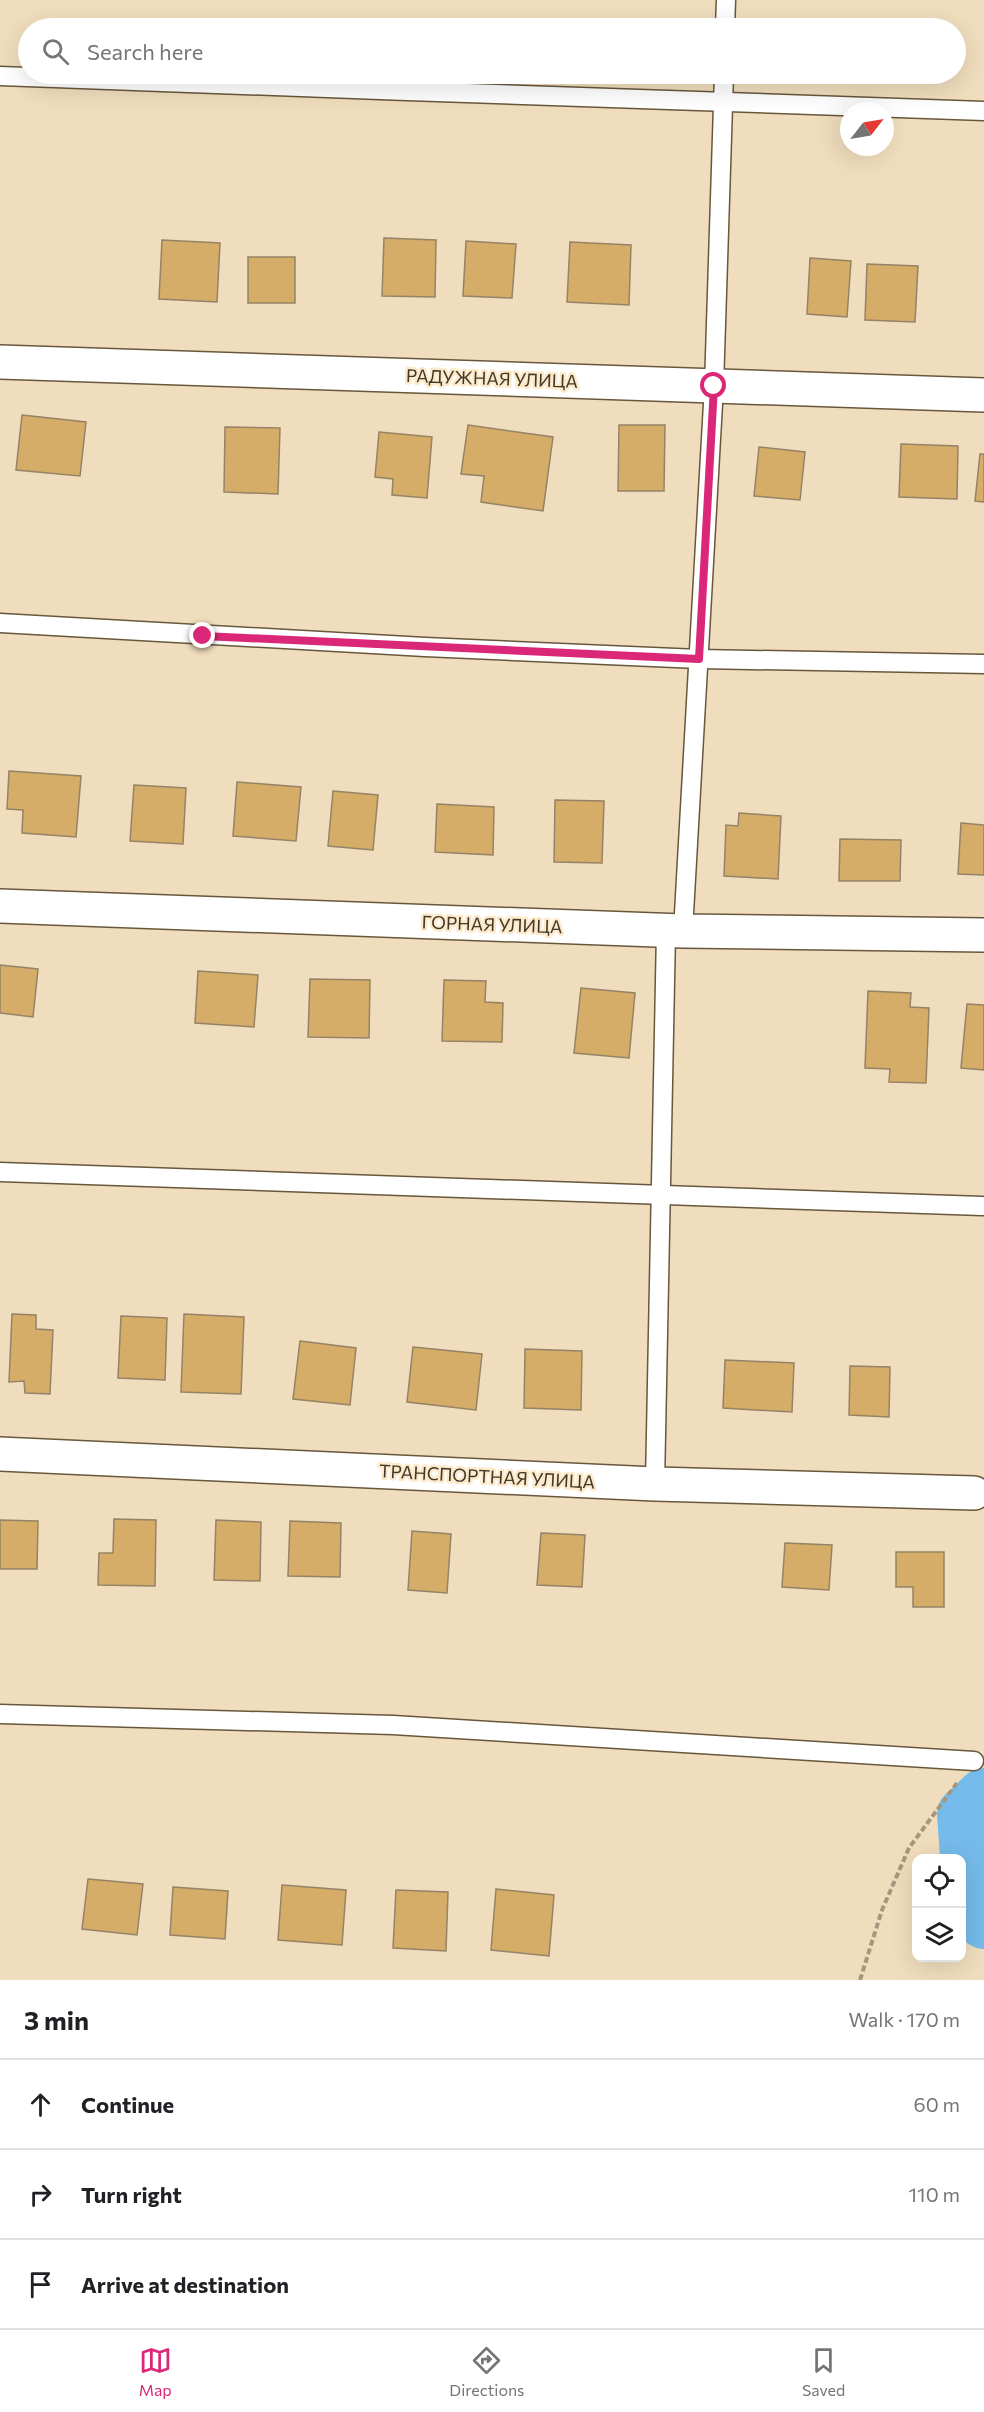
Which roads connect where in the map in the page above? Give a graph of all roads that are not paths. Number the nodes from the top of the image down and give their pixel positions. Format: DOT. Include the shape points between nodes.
graph roads {
  1 [pos="726,0"];
  2 [pos="725,18"];
  3 [pos="0,76"];
  4 [pos="18,77"];
  5 [pos="239,84"];
  6 [pos="724,84"];
  7 [pos="723,104"];
  8 [pos="984,111"];
  9 [pos="0,362"];
  10 [pos="714,386"];
  11 [pos="984,395"];
  12 [pos="0,623"];
  13 [pos="699,659"];
  14 [pos="984,664"];
  15 [pos="0,906"];
  16 [pos="675,931"];
  17 [pos="984,935"];
  18 [pos="0,1172"];
  19 [pos="661,1193"];
  20 [pos="982,1206"];
  21 [pos="0,1454"];
  22 [pos="655,1484"];
  23 [pos="974,1493"];
  24 [pos="0,1714"];
  25 [pos="974,1761"];
  1 -- 2 [label="lane"];
  3 -- 4 [label="lane"];
  5 -- 7 [label="lane"];
  6 -- 7 [label="lane"];
  7 -- 8 [label="lane"];
  7 -- 10 [label="lane"];
  9 -- 10 [label="street, РАДУЖНАЯ УЛИЦА"];
  10 -- 11 [label="street, РАДУЖНАЯ УЛИЦА"];
  10 -- 13 [label="lane"];
  12 -- 13 [label="lane"];
  13 -- 14 [label="lane"];
  13 -- 16 [label="lane"];
  15 -- 16 [label="street, ГОРНАЯ УЛИЦА"];
  16 -- 17 [label="street, ГОРНАЯ УЛИЦА"];
  16 -- 19 [label="lane"];
  18 -- 19 [label="lane"];
  19 -- 20 [label="lane"];
  19 -- 22 [label="lane"];
  21 -- 22 [label="street, ТРАНСПОРТНАЯ УЛИЦА"];
  22 -- 23 [label="street, ТРАНСПОРТНАЯ УЛИЦА"];
  24 -- 25 [label="lane" via="393,1725"];
}
